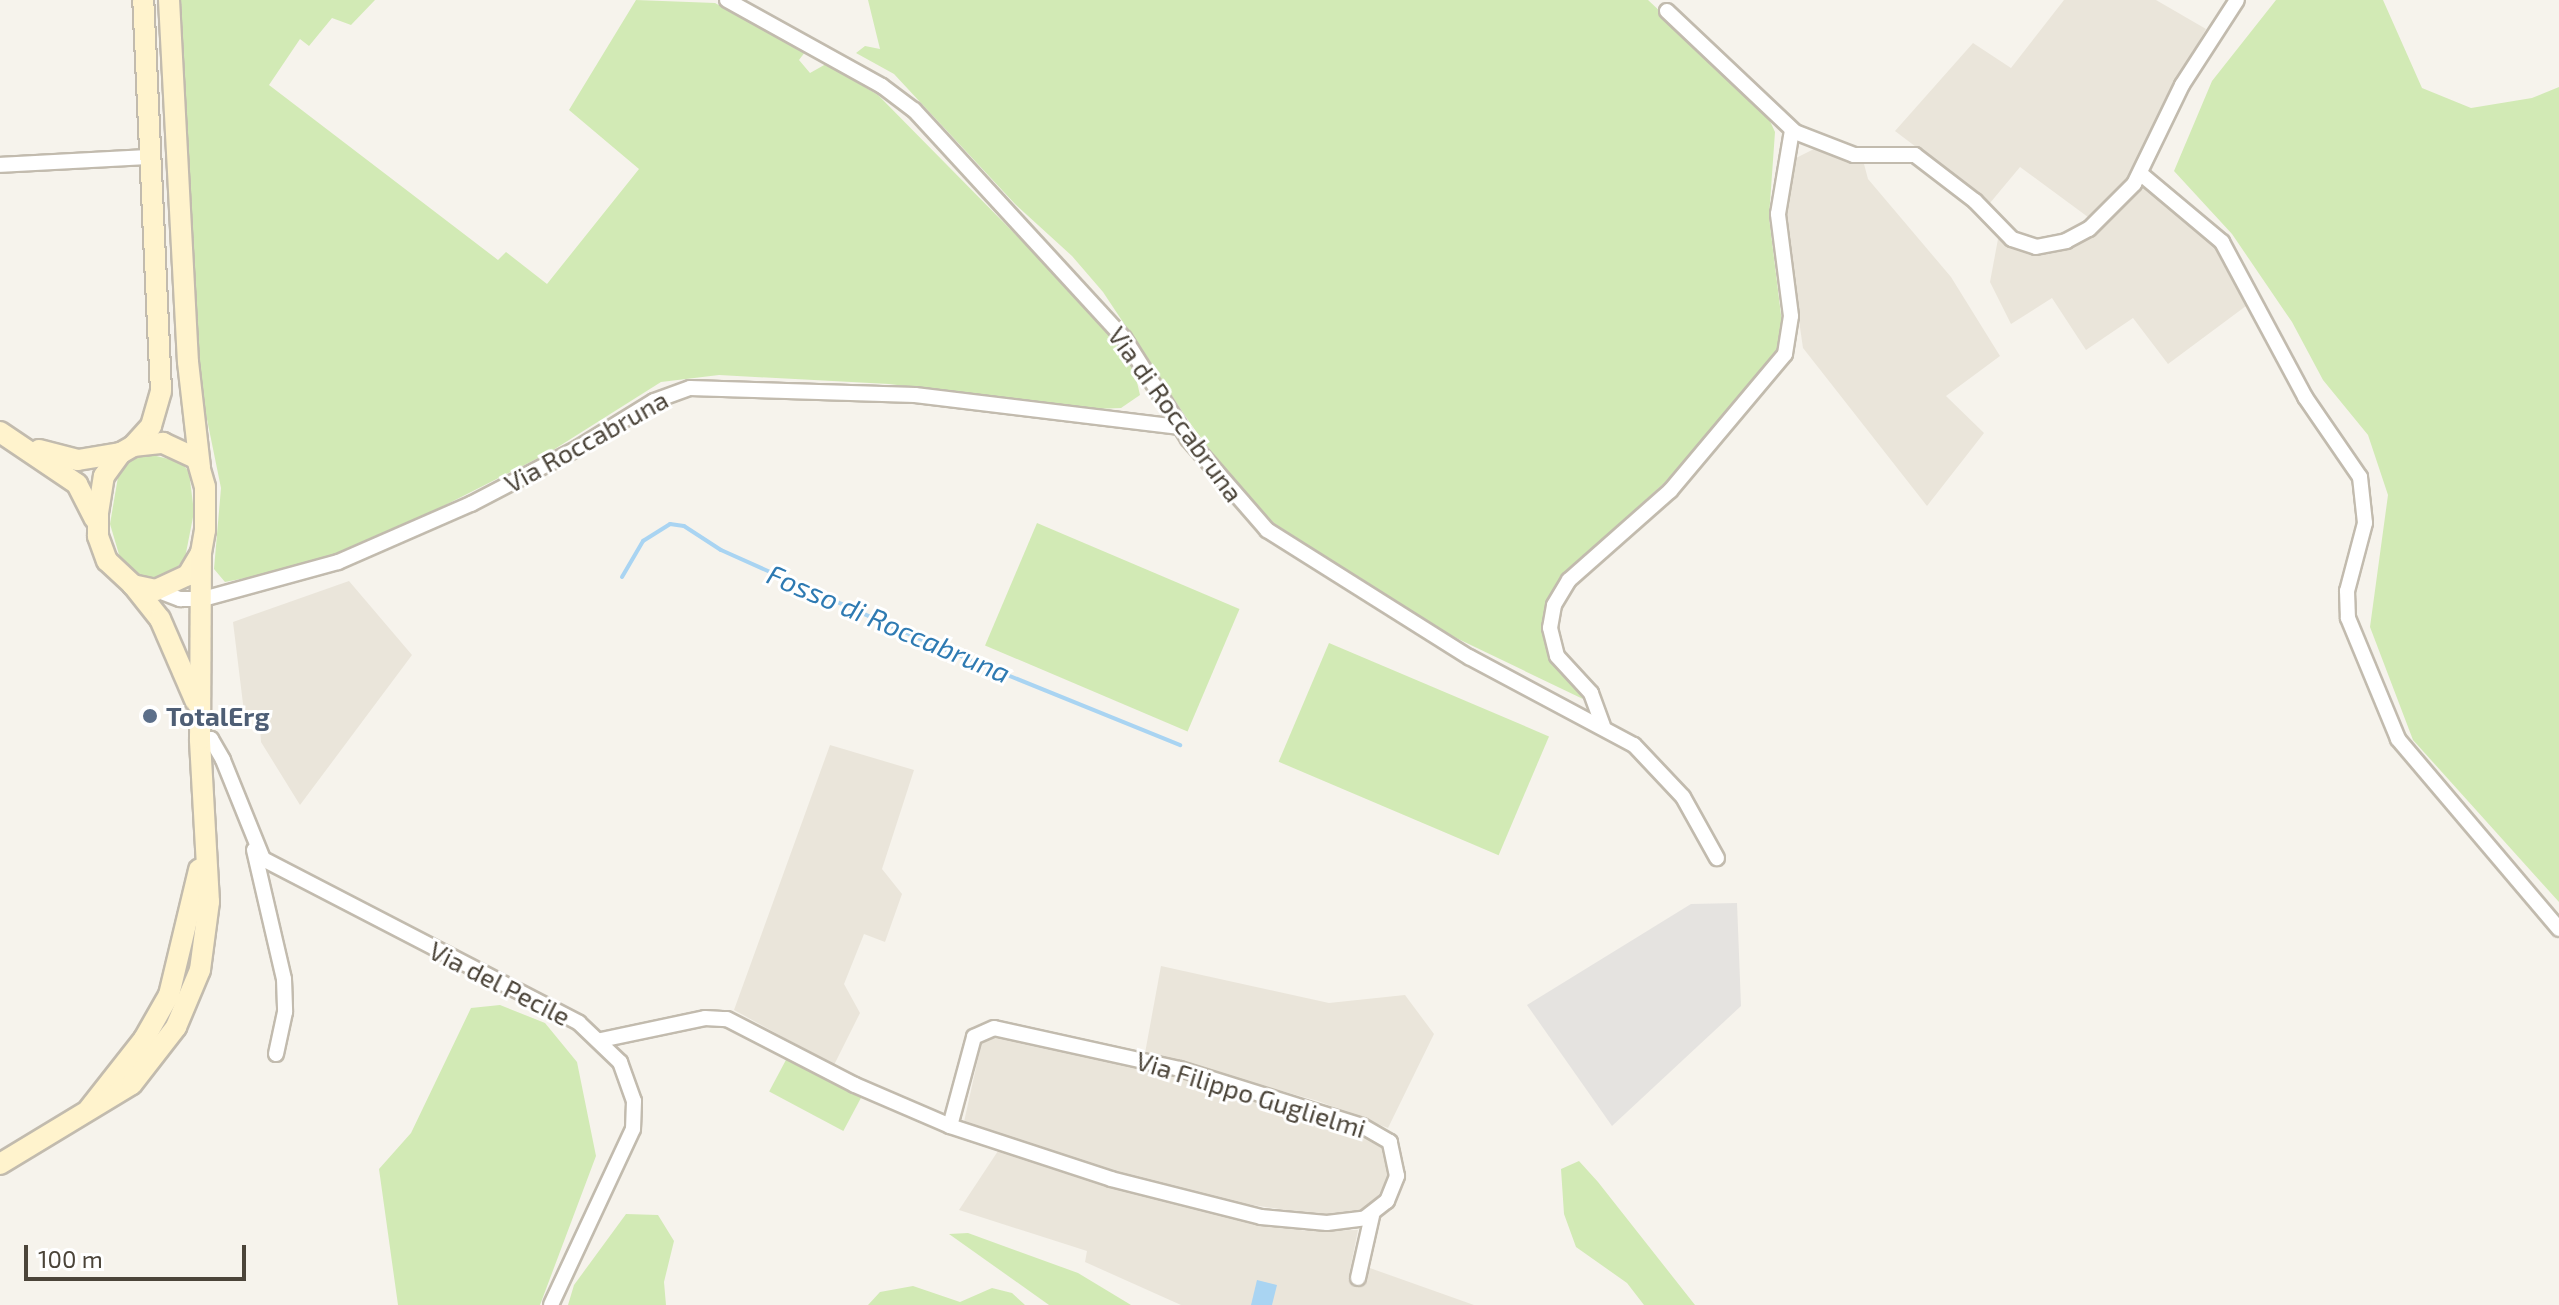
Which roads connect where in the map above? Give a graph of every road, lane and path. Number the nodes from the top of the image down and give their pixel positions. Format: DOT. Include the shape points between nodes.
graph roads {
  1 [pos="143,0"];
  2 [pos="169,0"];
  3 [pos="727,0"];
  4 [pos="2237,0"];
  5 [pos="1667,11"];
  6 [pos="1792,130"];
  7 [pos="150,157"];
  8 [pos="0,165"];
  9 [pos="2141,174"];
  10 [pos="1180,427"];
  11 [pos="0,432"];
  12 [pos="19,443"];
  13 [pos="127,450"];
  14 [pos="200,467"];
  15 [pos="97,527"];
  16 [pos="201,553"];
  17 [pos="133,585"];
  18 [pos="156,590"];
  19 [pos="203,599"];
  20 [pos="200,713"];
  21 [pos="1603,726"];
  22 [pos="200,739"];
  23 [pos="251,834"];
  24 [pos="1717,858"];
  25 [pos="2559,929"];
  26 [pos="601,1040"];
  27 [pos="276,1054"];
  28 [pos="950,1126"];
  29 [pos="0,1164"];
  30 [pos="1372,1216"];
  31 [pos="1358,1278"];
  32 [pos="551,1305"];
  1 -- 7 [label="main road"];
  2 -- 14 [label="main road" via="188,362"];
  3 -- 10 [label="street, Via di Roccabruna" via="882,86 914,110 1124,338"];
  4 -- 9 [label="street" via="2182,85"];
  5 -- 6 [label="street"];
  6 -- 9 [label="street" via="1854,155 1915,155 1975,201 2012,239 2031,247 2066,241 2089,229"];
  6 -- 21 [label="street" via="1778,214 1791,316 1785,354 1670,491 1569,580 1553,608 1550,633 1557,656 1591,693"];
  7 -- 8 [label="street"];
  7 -- 13 [label="main road" via="161,391 156,418"];
  9 -- 25 [label="street" via="2222,242 2305,397 2360,477 2365,523 2348,584 2347,610 2357,647 2398,739"];
  10 -- 19 [label="street, Via Roccabruna" via="915,395 690,388 665,395 546,466 403,536 305,573"];
  10 -- 21 [label="street, Via di Roccabruna" via="1244,507 1298,554 1469,657"];
  11 -- 12 [label="main road"];
  12 -- 13 [label="main road" via="78,460"];
  12 -- 15 [label="main road" via="77,484"];
  13 -- 14 [label="main road" via="178,446"];
  13 -- 15 [label="main road" via="104,476"];
  14 -- 16 [label="main road" via="206,511"];
  15 -- 17 [label="main road" via="107,561"];
  16 -- 18 [label="main road" via="179,583"];
  16 -- 19 [label="main road"];
  17 -- 18 [label="main road"];
  17 -- 20 [label="main road" via="160,619"];
  18 -- 19 [label="street" via="180,599"];
  19 -- 20 [label="main road"];
  20 -- 22 [label="main road"];
  21 -- 24 [label="street, Via di Roccabruna" via="1644,753 1669,778"];
  22 -- 23 [label="street, Via del Pecile" via="211,739 223,760"];
  22 -- 29 [label="main road" via="207,937 187,1005 144,1072 121,1094"];
  23 -- 26 [label="street, Via del Pecile" via="263,859 288,875"];
  23 -- 27 [label="street" via="284,979 285,1012"];
  26 -- 28 [label="street" via="700,1019 727,1019 855,1085"];
  26 -- 32 [label="street, Via del Pecile" via="627,1075 635,1120"];
  28 -- 30 [label="street" via="1095,1174 1230,1210 1310,1223"];
  28 -- 30 [label="street, Via Filippo Guglielmi" via="976,1034 988,1028 1019,1032 1180,1069 1375,1131 1392,1146 1397,1170 1390,1197"];
  30 -- 31 [label="street"];
}
